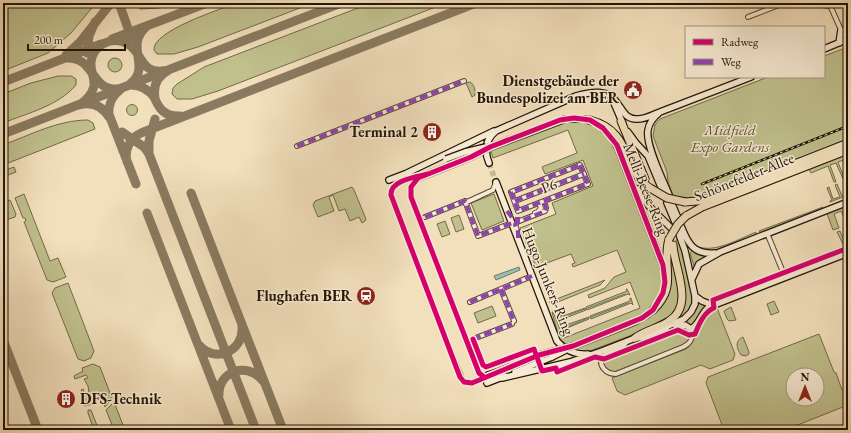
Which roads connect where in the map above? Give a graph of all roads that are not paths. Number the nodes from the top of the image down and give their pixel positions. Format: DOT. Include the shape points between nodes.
graph roads {
  1 [pos="784,3"];
  2 [pos="806,3"];
  3 [pos="829,5"];
  4 [pos="748,17"];
  5 [pos="841,30"];
  6 [pos="848,35"];
  7 [pos="848,39"];
  8 [pos="839,43"];
  9 [pos="825,49"];
  10 [pos="748,78"];
  11 [pos="464,81"];
  12 [pos="605,94"];
  13 [pos="660,112"];
  14 [pos="590,120"];
  15 [pos="621,121"];
  16 [pos="498,129"];
  17 [pos="848,143"];
  18 [pos="297,146"];
  19 [pos="490,147"];
  20 [pos="848,150"];
  21 [pos="488,163"];
  22 [pos="407,173"];
  23 [pos="584,174"];
  24 [pos="629,175"];
  25 [pos="419,177"];
  26 [pos="389,180"];
  27 [pos="496,182"];
  28 [pos="650,188"];
  29 [pos="493,190"];
  30 [pos="663,192"];
  31 [pos="669,195"];
  32 [pos="502,196"];
  33 [pos="465,201"];
  34 [pos="515,201"];
  35 [pos="544,201"];
  36 [pos="848,202"];
  37 [pos="539,203"];
  38 [pos="670,203"];
  39 [pos="507,211"];
  40 [pos="425,217"];
  41 [pos="512,223"];
  42 [pos="675,230"];
  43 [pos="405,232"];
  44 [pos="767,233"];
  45 [pos="518,238"];
  46 [pos="720,252"];
  47 [pos="848,253"];
  48 [pos="532,276"];
  49 [pos="785,277"];
  50 [pos="692,280"];
  51 [pos="501,289"];
  52 [pos="695,296"];
  53 [pos="470,302"];
  54 [pos="712,305"];
  55 [pos="653,310"];
  56 [pos="691,329"];
  57 [pos="635,338"];
  58 [pos="473,339"];
  59 [pos="628,341"];
  60 [pos="447,342"];
  61 [pos="573,346"];
  62 [pos="486,376"];
  63 [pos="502,378"];
  64 [pos="487,384"];
  1 -- 4 [label="street"];
  2 -- 3 [label="street"];
  3 -- 5 [label="street"];
  5 -- 6 [label="street"];
  5 -- 8 [label="street"];
  7 -- 8 [label="street"];
  8 -- 9 [label="street"];
  10 -- 13 [label="street"];
  11 -- 18 [label="street"];
  12 -- 13 [label="street" via="615,99 624,114 634,119"];
  12 -- 15 [label="street" via="616,106"];
  12 -- 16 [label="street" via="590,92 576,96"];
  13 -- 31 [label="street" via="649,124 647,135"];
  14 -- 19 [label="street" via="560,120"];
  14 -- 24 [label="street, Melli-Beese-Ring" via="603,128 613,139"];
  14 -- 28 [label="highway" via="601,124 615,135 624,146 640,179"];
  15 -- 28 [label="highway"];
  15 -- 30 [label="street" via="633,140 648,156"];
  16 -- 21 [label="street" via="487,143"];
  16 -- 22 [label="street"];
  17 -- 28 [label="highway, Schönefelder Allee, bridge" via="696,201 685,202 667,198"];
  19 -- 22 [label="street, bridge" via="465,152"];
  19 -- 25 [label="street, bridge"];
  20 -- 42 [label="highway, Schönefelder Allee, bridge" via="702,207 686,216"];
  22 -- 26 [label="street"];
  23 -- 34 [label="street, P6"];
  23 -- 34 [label="street, P6" via="580,165 511,192"];
  23 -- 35 [label="street, P6" via="588,184"];
  24 -- 42 [label="street" via="641,196"];
  24 -- 55 [label="street, Melli-Beese-Ring" via="664,273 663,293"];
  25 -- 43 [label="street" via="395,185 391,190"];
  25 -- 62 [label="street" via="411,187 411,197 479,373"];
  27 -- 29 [label="street"];
  27 -- 32 [label="street, Hugo-Junkers-Ring"];
  29 -- 32 [label="street"];
  29 -- 33 [label="street"];
  32 -- 39 [label="street, Hugo-Junkers-Ring"];
  33 -- 40 [label="street"];
  33 -- 41 [label="street" via="478,236"];
  34 -- 37 [label="street, P6" via="518,210"];
  35 -- 37 [label="street, P6"];
  35 -- 45 [label="street" via="545,211 516,223"];
  36 -- 44 [label="street"];
  37 -- 39 [label="street" via="540,211 519,219 513,219"];
  38 -- 42 [label="street"];
  39 -- 41 [label="street, Hugo-Junkers-Ring"];
  41 -- 45 [label="street, Hugo-Junkers-Ring"];
  42 -- 46 [label="street" via="695,249 707,254"];
  42 -- 50 [label="street, Hugo-Junkers-Ring" via="685,251"];
  42 -- 55 [label="highway" via="667,251 668,287 663,300"];
  42 -- 57 [label="highway" via="682,291 681,306 668,322"];
  44 -- 46 [label="street"];
  44 -- 49 [label="street"];
  45 -- 48 [label="street, Hugo-Junkers-Ring"];
  46 -- 50 [label="street" via="699,264"];
  47 -- 49 [label="street"];
  48 -- 51 [label="street"];
  48 -- 59 [label="street, Hugo-Junkers-Ring" via="557,341 563,347 574,353 585,354"];
  49 -- 54 [label="street"];
  50 -- 52 [label="street, Hugo-Junkers-Ring"];
  51 -- 53 [label="street"];
  51 -- 58 [label="street" via="513,322"];
  52 -- 54 [label="street" via="702,302"];
  52 -- 57 [label="street, Hugo-Junkers-Ring" via="689,316"];
  54 -- 56 [label="street"];
  55 -- 61 [label="street, Melli-Beese-Ring" via="638,320"];
  56 -- 57 [label="street" via="680,324 645,337"];
  56 -- 59 [label="street, Hugo-Junkers-Ring" via="692,339 683,348 616,374 606,371 601,364 602,356"];
  57 -- 59 [label="street, Hugo-Junkers-Ring"];
  59 -- 63 [label="street, Hugo-Junkers-Ring" via="570,362"];
  60 -- 62 [label="street, Melli-Beese-Ring" via="463,381 470,383"];
  61 -- 62 [label="street, Melli-Beese-Ring, bridge" via="539,355"];
  61 -- 63 [label="street, Melli-Beese-Ring, bridge"];
  63 -- 64 [label="street, Melli-Beese-Ring"];
}
